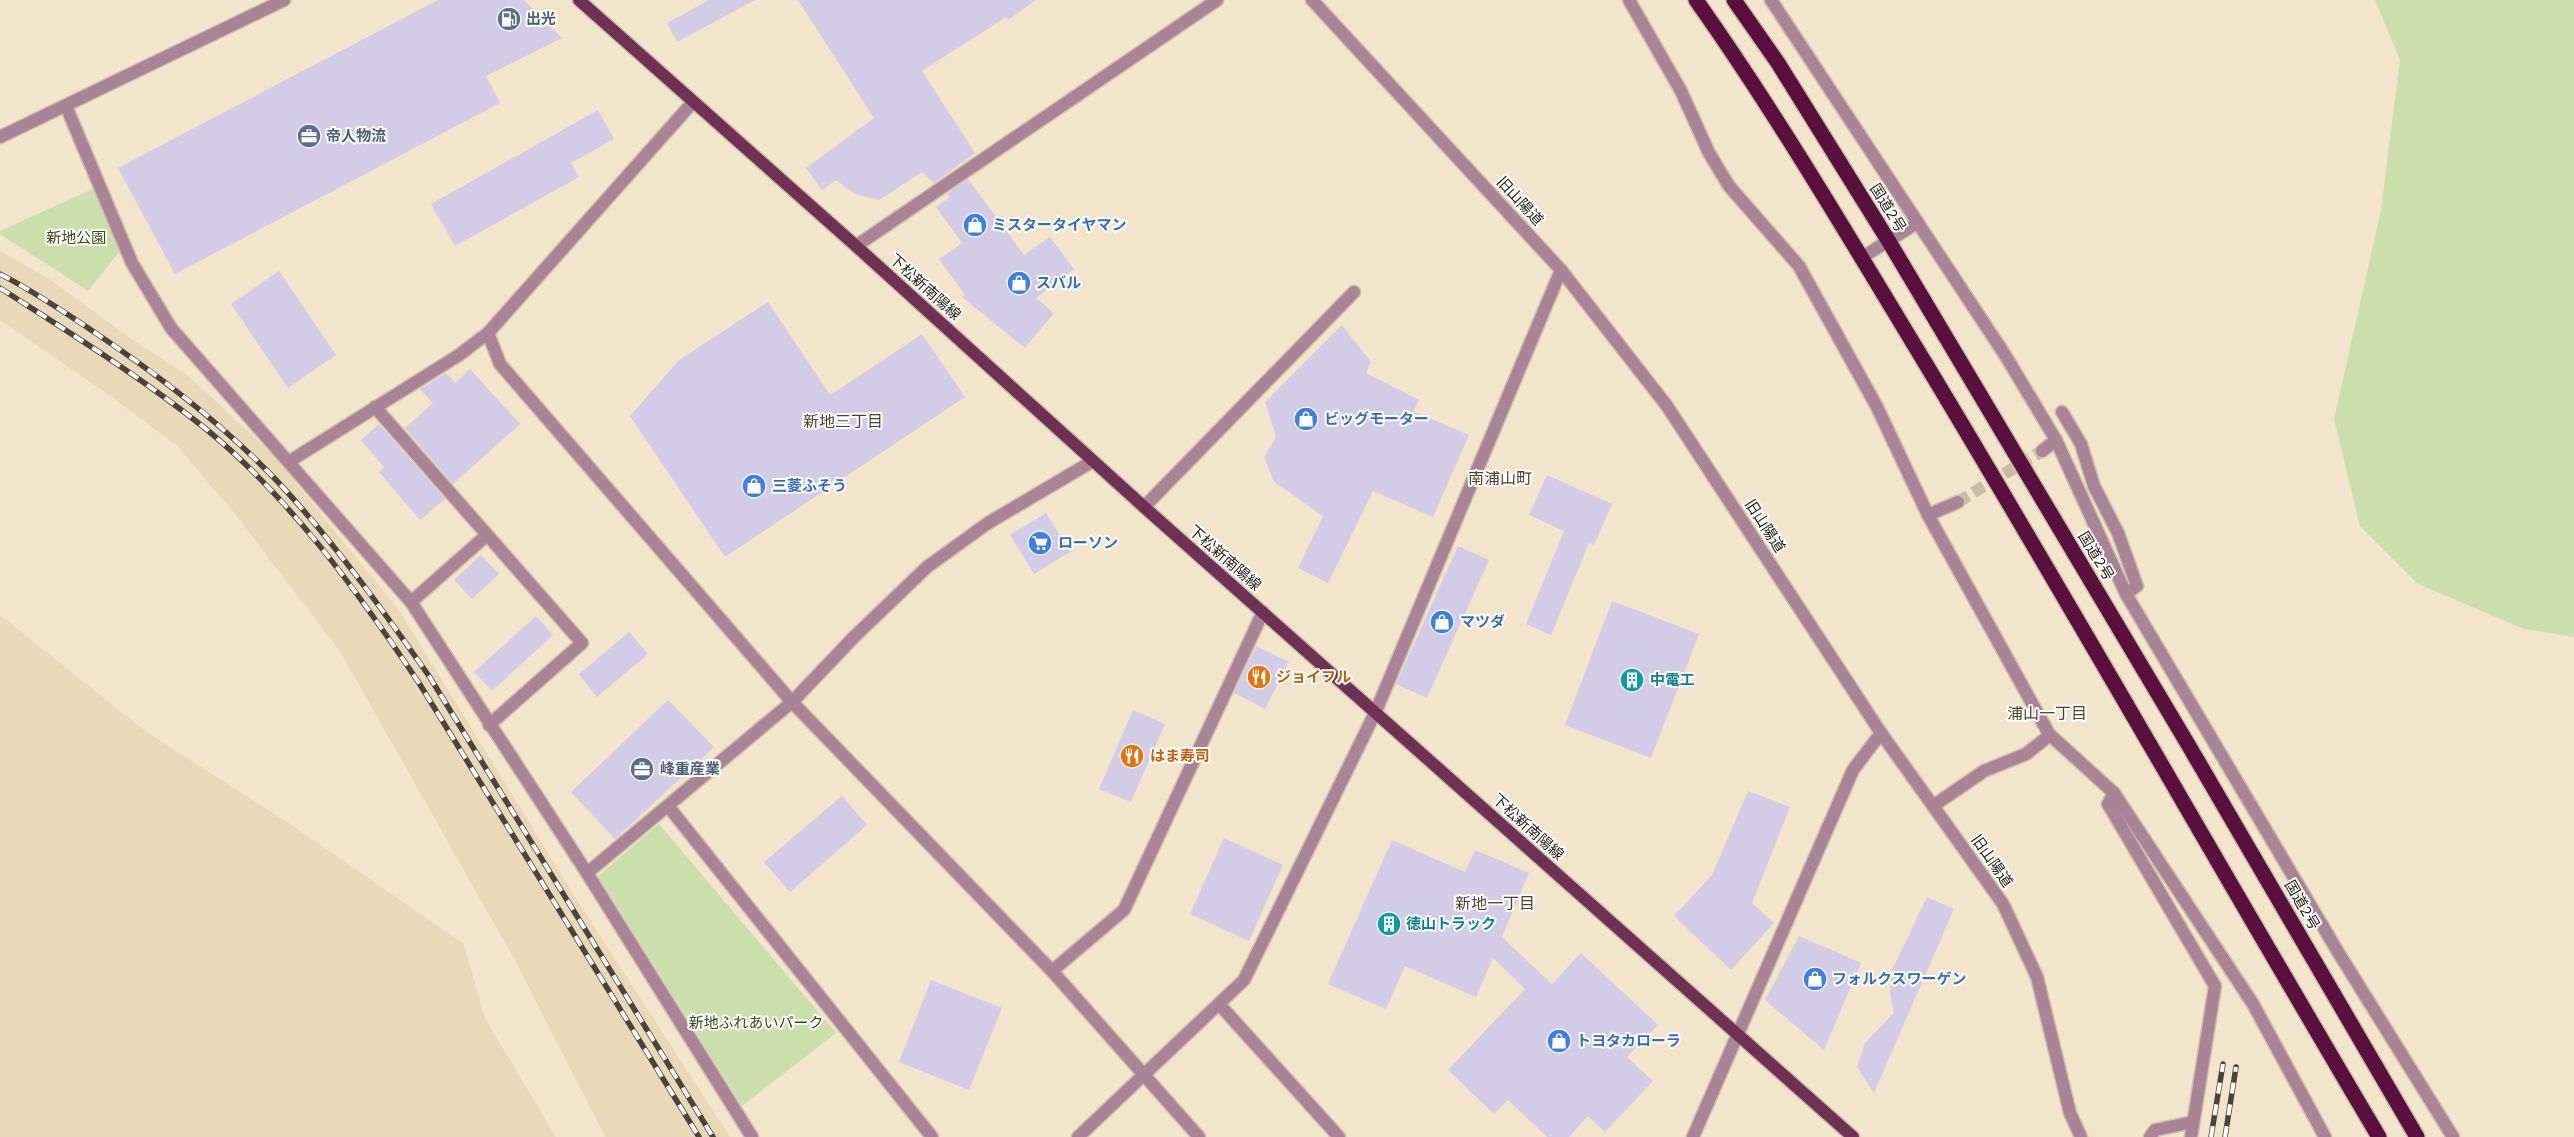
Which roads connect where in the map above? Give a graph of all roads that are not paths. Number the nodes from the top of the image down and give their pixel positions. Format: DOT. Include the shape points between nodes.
graph roads {
  1 [pos="284,0"];
  2 [pos="579,0"];
  3 [pos="1217,0"];
  4 [pos="1312,0"];
  5 [pos="1629,0"];
  6 [pos="1696,0"];
  7 [pos="1734,0"];
  8 [pos="1771,0"];
  9 [pos="693,102"];
  10 [pos="66,106"];
  11 [pos="0,137"];
  12 [pos="1917,223"];
  13 [pos="1888,240"];
  14 [pos="856,246"];
  15 [pos="1861,258"];
  16 [pos="1561,270"];
  17 [pos="1354,292"];
  18 [pos="488,333"];
  19 [pos="375,407"];
  20 [pos="2062,412"];
  21 [pos="2056,440"];
  22 [pos="2042,451"];
  23 [pos="290,461"];
  24 [pos="1093,461"];
  25 [pos="1958,502"];
  26 [pos="1144,507"];
  27 [pos="1928,515"];
  28 [pos="488,535"];
  29 [pos="2126,594"];
  30 [pos="411,602"];
  31 [pos="1263,612"];
  32 [pos="792,702"];
  33 [pos="1376,711"];
  34 [pos="489,725"];
  35 [pos="1881,733"];
  36 [pos="2050,736"];
  37 [pos="2114,793"];
  38 [pos="668,806"];
  39 [pos="1933,806"];
  40 [pos="588,873"];
  41 [pos="1052,971"];
  42 [pos="1219,1004"];
  43 [pos="1738,1037"];
  44 [pos="1144,1075"];
  45 [pos="2193,1122"];
  46 [pos="2322,1136"];
  47 [pos="752,1137"];
  48 [pos="932,1137"];
  49 [pos="1078,1137"];
  50 [pos="1199,1137"];
  51 [pos="1339,1137"];
  52 [pos="1693,1137"];
  53 [pos="1853,1137"];
  54 [pos="2081,1137"];
  55 [pos="2150,1137"];
  56 [pos="2191,1137"];
  57 [pos="2379,1137"];
  58 [pos="2417,1137"];
  59 [pos="2453,1137"];
  1 -- 10 [label="street"];
  2 -- 9 [label="main road, 下松新南陽線"];
  3 -- 14 [label="street"];
  4 -- 16 [label="street, 旧山陽道"];
  5 -- 27 [label="street" via="1729,186 1799,266 1877,407"];
  6 -- 15 [label="highway" via="1749,75"];
  7 -- 13 [label="highway, 国道2号" via="1778,62"];
  8 -- 12 [label="street"];
  9 -- 14 [label="main road, 下松新南陽線"];
  9 -- 18 [label="street"];
  10 -- 11 [label="street"];
  10 -- 23 [label="street" via="132,263 171,328"];
  12 -- 13 [label="street"];
  12 -- 21 [label="street" via="2005,355"];
  13 -- 15 [label="street"];
  13 -- 58 [label="highway, 国道2号"];
  14 -- 24 [label="main road, 下松新南陽線"];
  15 -- 57 [label="highway" via="2061,590"];
  16 -- 33 [label="street"];
  16 -- 35 [label="street, 旧山陽道" via="1667,406"];
  17 -- 26 [label="street"];
  18 -- 19 [label="street" via="460,356"];
  18 -- 32 [label="street" via="500,364"];
  19 -- 23 [label="street"];
  19 -- 28 [label="street"];
  20 -- 29 [label="street" via="2081,444 2094,486 2118,533 2136,586"];
  21 -- 22 [label="street"];
  21 -- 29 [label="street"];
  23 -- 30 [label="street"];
  24 -- 26 [label="main road, 下松新南陽線"];
  24 -- 32 [label="street" via="988,523 927,567"];
  25 -- 27 [label="street"];
  26 -- 31 [label="main road, 下松新南陽線"];
  27 -- 36 [label="street"];
  28 -- 30 [label="street"];
  28 -- 34 [label="street" via="582,643"];
  29 -- 59 [label="street" via="2338,952"];
  30 -- 34 [label="street"];
  31 -- 33 [label="main road, 下松新南陽線"];
  31 -- 41 [label="street" via="1124,910"];
  32 -- 38 [label="street"];
  32 -- 41 [label="street"];
  33 -- 42 [label="street" via="1244,980"];
  33 -- 43 [label="main road, 下松新南陽線"];
  34 -- 40 [label="street"];
  35 -- 39 [label="street, 旧山陽道"];
  35 -- 43 [label="street" via="1853,770"];
  36 -- 37 [label="street"];
  36 -- 39 [label="street" via="2026,754 1984,771"];
  37 -- 45 [label="street" via="2108,804 2214,986"];
  37 -- 46 [label="street" via="2253,1004"];
  38 -- 40 [label="street"];
  38 -- 48 [label="street"];
  39 -- 54 [label="street, 旧山陽道" via="2003,904 2037,977 2070,1113"];
  40 -- 47 [label="street"];
  41 -- 44 [label="street"];
  42 -- 44 [label="street"];
  42 -- 51 [label="street"];
  43 -- 52 [label="street"];
  43 -- 53 [label="main road, 下松新南陽線"];
  44 -- 49 [label="street"];
  44 -- 50 [label="street"];
  45 -- 55 [label="street" via="2155,1130"];
  45 -- 56 [label="street"];
}
